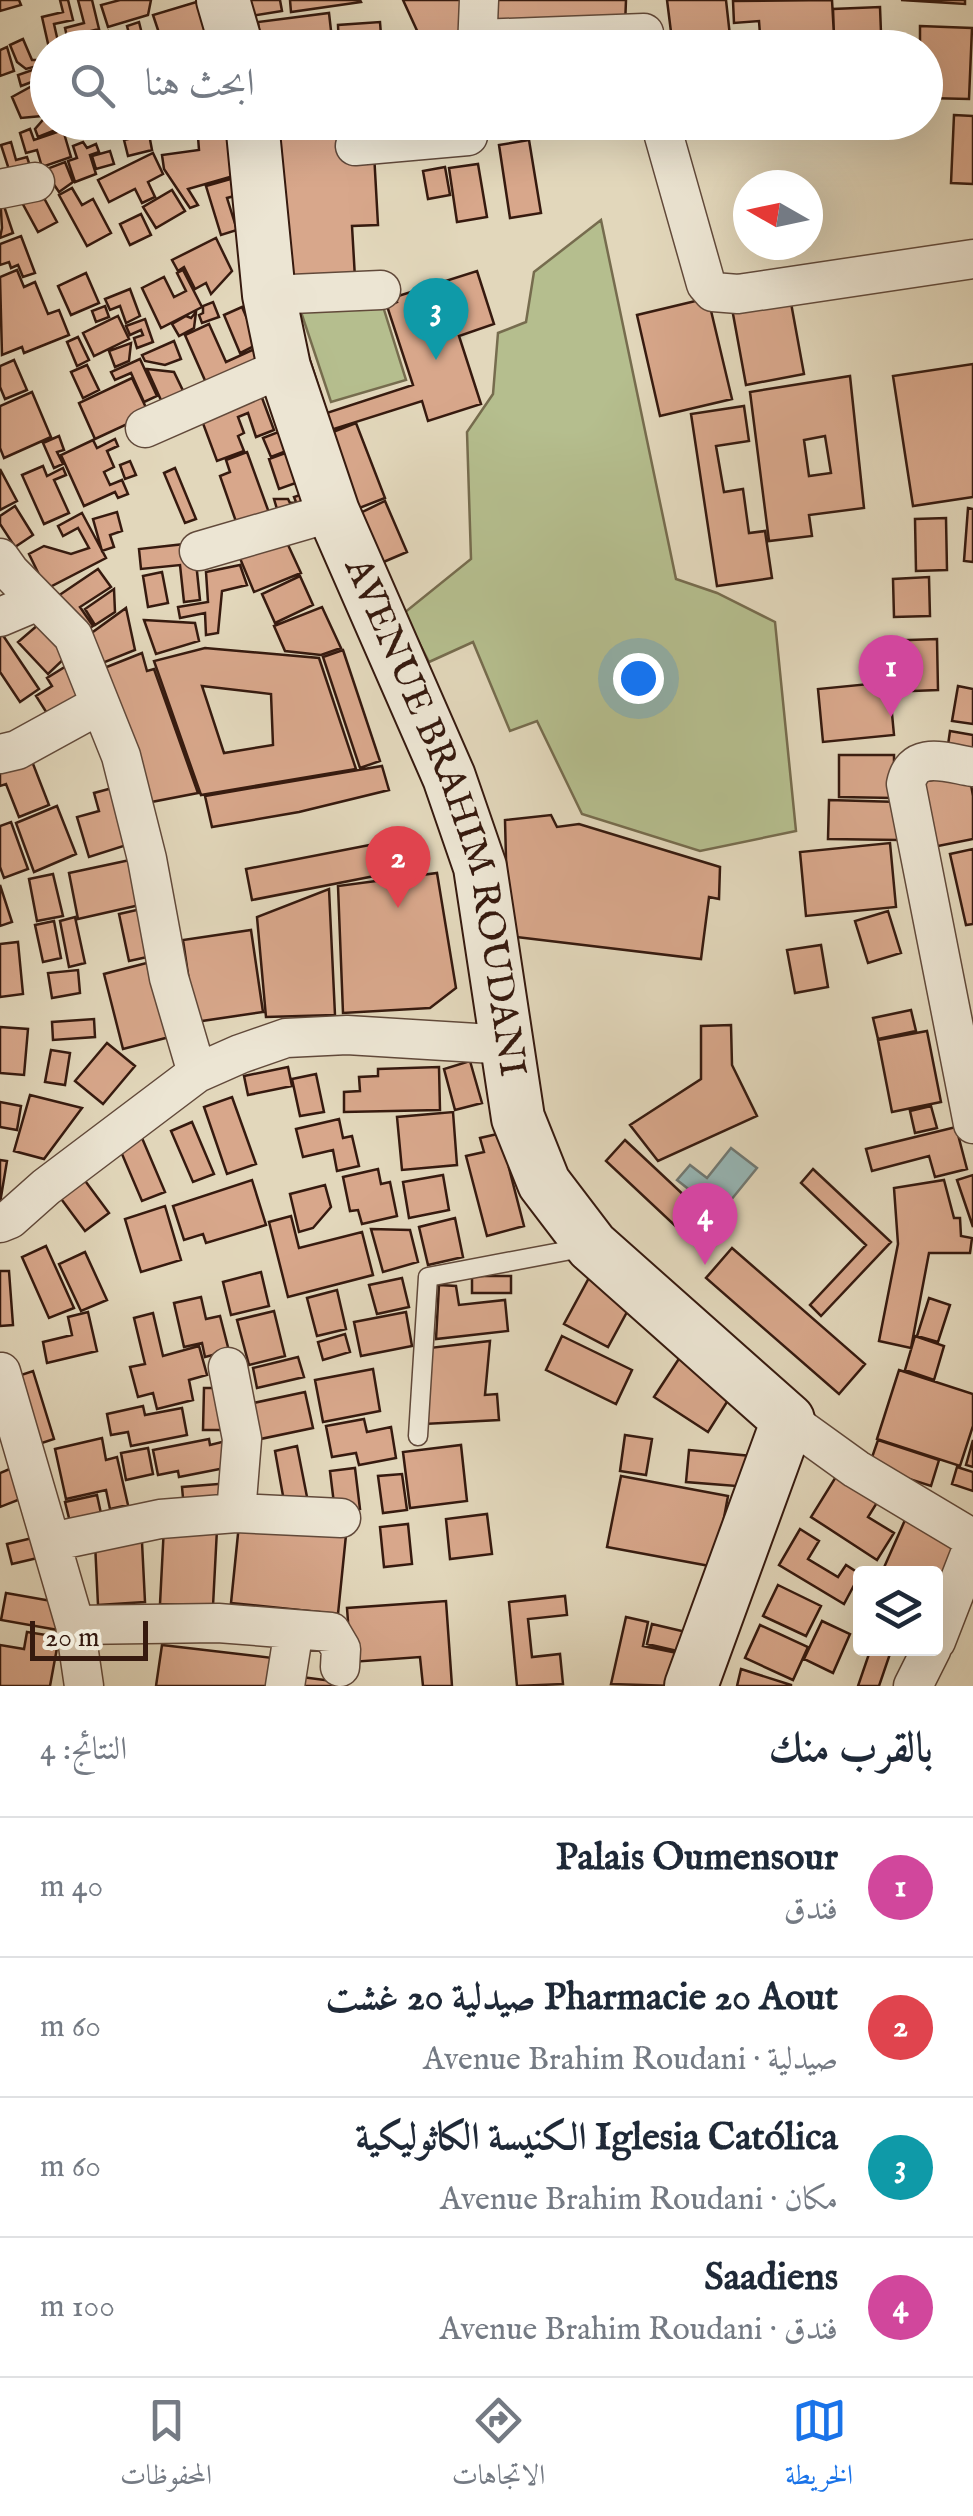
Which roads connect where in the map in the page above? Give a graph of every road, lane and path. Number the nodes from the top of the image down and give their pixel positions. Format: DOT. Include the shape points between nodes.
graph roads {
  1 [pos="222,0"];
  2 [pos="479,0"];
  3 [pos="646,27"];
  4 [pos="231,30"];
  5 [pos="478,30"];
  6 [pos="614,30"];
  7 [pos="254,140"];
  8 [pos="449,140"];
  9 [pos="674,140"];
  10 [pos="355,146"];
  11 [pos="973,258"];
  12 [pos="381,290"];
  13 [pos="270,296"];
  14 [pos="284,367"];
  15 [pos="145,428"];
  16 [pos="334,512"];
  17 [pos="199,551"];
  18 [pos="0,558"];
  19 [pos="38,601"];
  20 [pos="0,617"];
  21 [pos="99,705"];
  22 [pos="0,754"];
  23 [pos="973,767"];
  24 [pos="961,999"];
  25 [pos="510,1045"];
  26 [pos="198,1073"];
  27 [pos="973,1122"];
  28 [pos="0,1223"];
  29 [pos="592,1246"];
  30 [pos="228,1366"];
  31 [pos="4,1392"];
  32 [pos="788,1420"];
  33 [pos="418,1436"];
  34 [pos="236,1513"];
  35 [pos="341,1518"];
  36 [pos="973,1538"];
  37 [pos="51,1542"];
  38 [pos="973,1546"];
  39 [pos="943,1622"];
  40 [pos="75,1625"];
  41 [pos="294,1629"];
  42 [pos="928,1656"];
  43 [pos="340,1667"];
  44 [pos="84,1686"];
  45 [pos="285,1686"];
  46 [pos="691,1686"];
  47 [pos="914,1686"];
  1 -- 4 [label="street"];
  2 -- 5 [label="street"];
  3 -- 6 [label="street"];
  7 -- 13 [label="street, AVENUE BRAHIM ROUDANI"];
  8 -- 10 [label="street"];
  9 -- 11 [label="street" via="713,292 738,294"];
  12 -- 13 [label="street"];
  13 -- 14 [label="street, AVENUE BRAHIM ROUDANI"];
  14 -- 15 [label="street"];
  14 -- 16 [label="street, AVENUE BRAHIM ROUDANI"];
  16 -- 17 [label="street"];
  16 -- 25 [label="street, AVENUE BRAHIM ROUDANI" via="480,866"];
  18 -- 19 [label="street"];
  19 -- 20 [label="street"];
  19 -- 21 [label="street" via="73,636"];
  21 -- 22 [label="street"];
  21 -- 26 [label="street" via="134,802 169,978"];
  23 -- 24 [label="street" via="917,763 906,784"];
  24 -- 27 [label="street"];
  25 -- 26 [label="street" via="286,1038"];
  25 -- 29 [label="street, AVENUE BRAHIM ROUDANI" via="518,1118 544,1184"];
  26 -- 28 [label="street"];
  29 -- 32 [label="street, AVENUE BRAHIM ROUDANI"];
  29 -- 33 [label="lane" via="428,1277"];
  30 -- 34 [label="street" via="242,1439"];
  31 -- 37 [label="street"];
  32 -- 36 [label="street"];
  32 -- 46 [label="street"];
  34 -- 35 [label="street"];
  34 -- 37 [label="street" via="160,1519"];
  37 -- 40 [label="street"];
  38 -- 39 [label="street"];
  40 -- 41 [label="street"];
  40 -- 44 [label="street"];
  41 -- 43 [label="street" via="331,1632 341,1649"];
  41 -- 45 [label="street"];
  42 -- 47 [label="street"];
}
